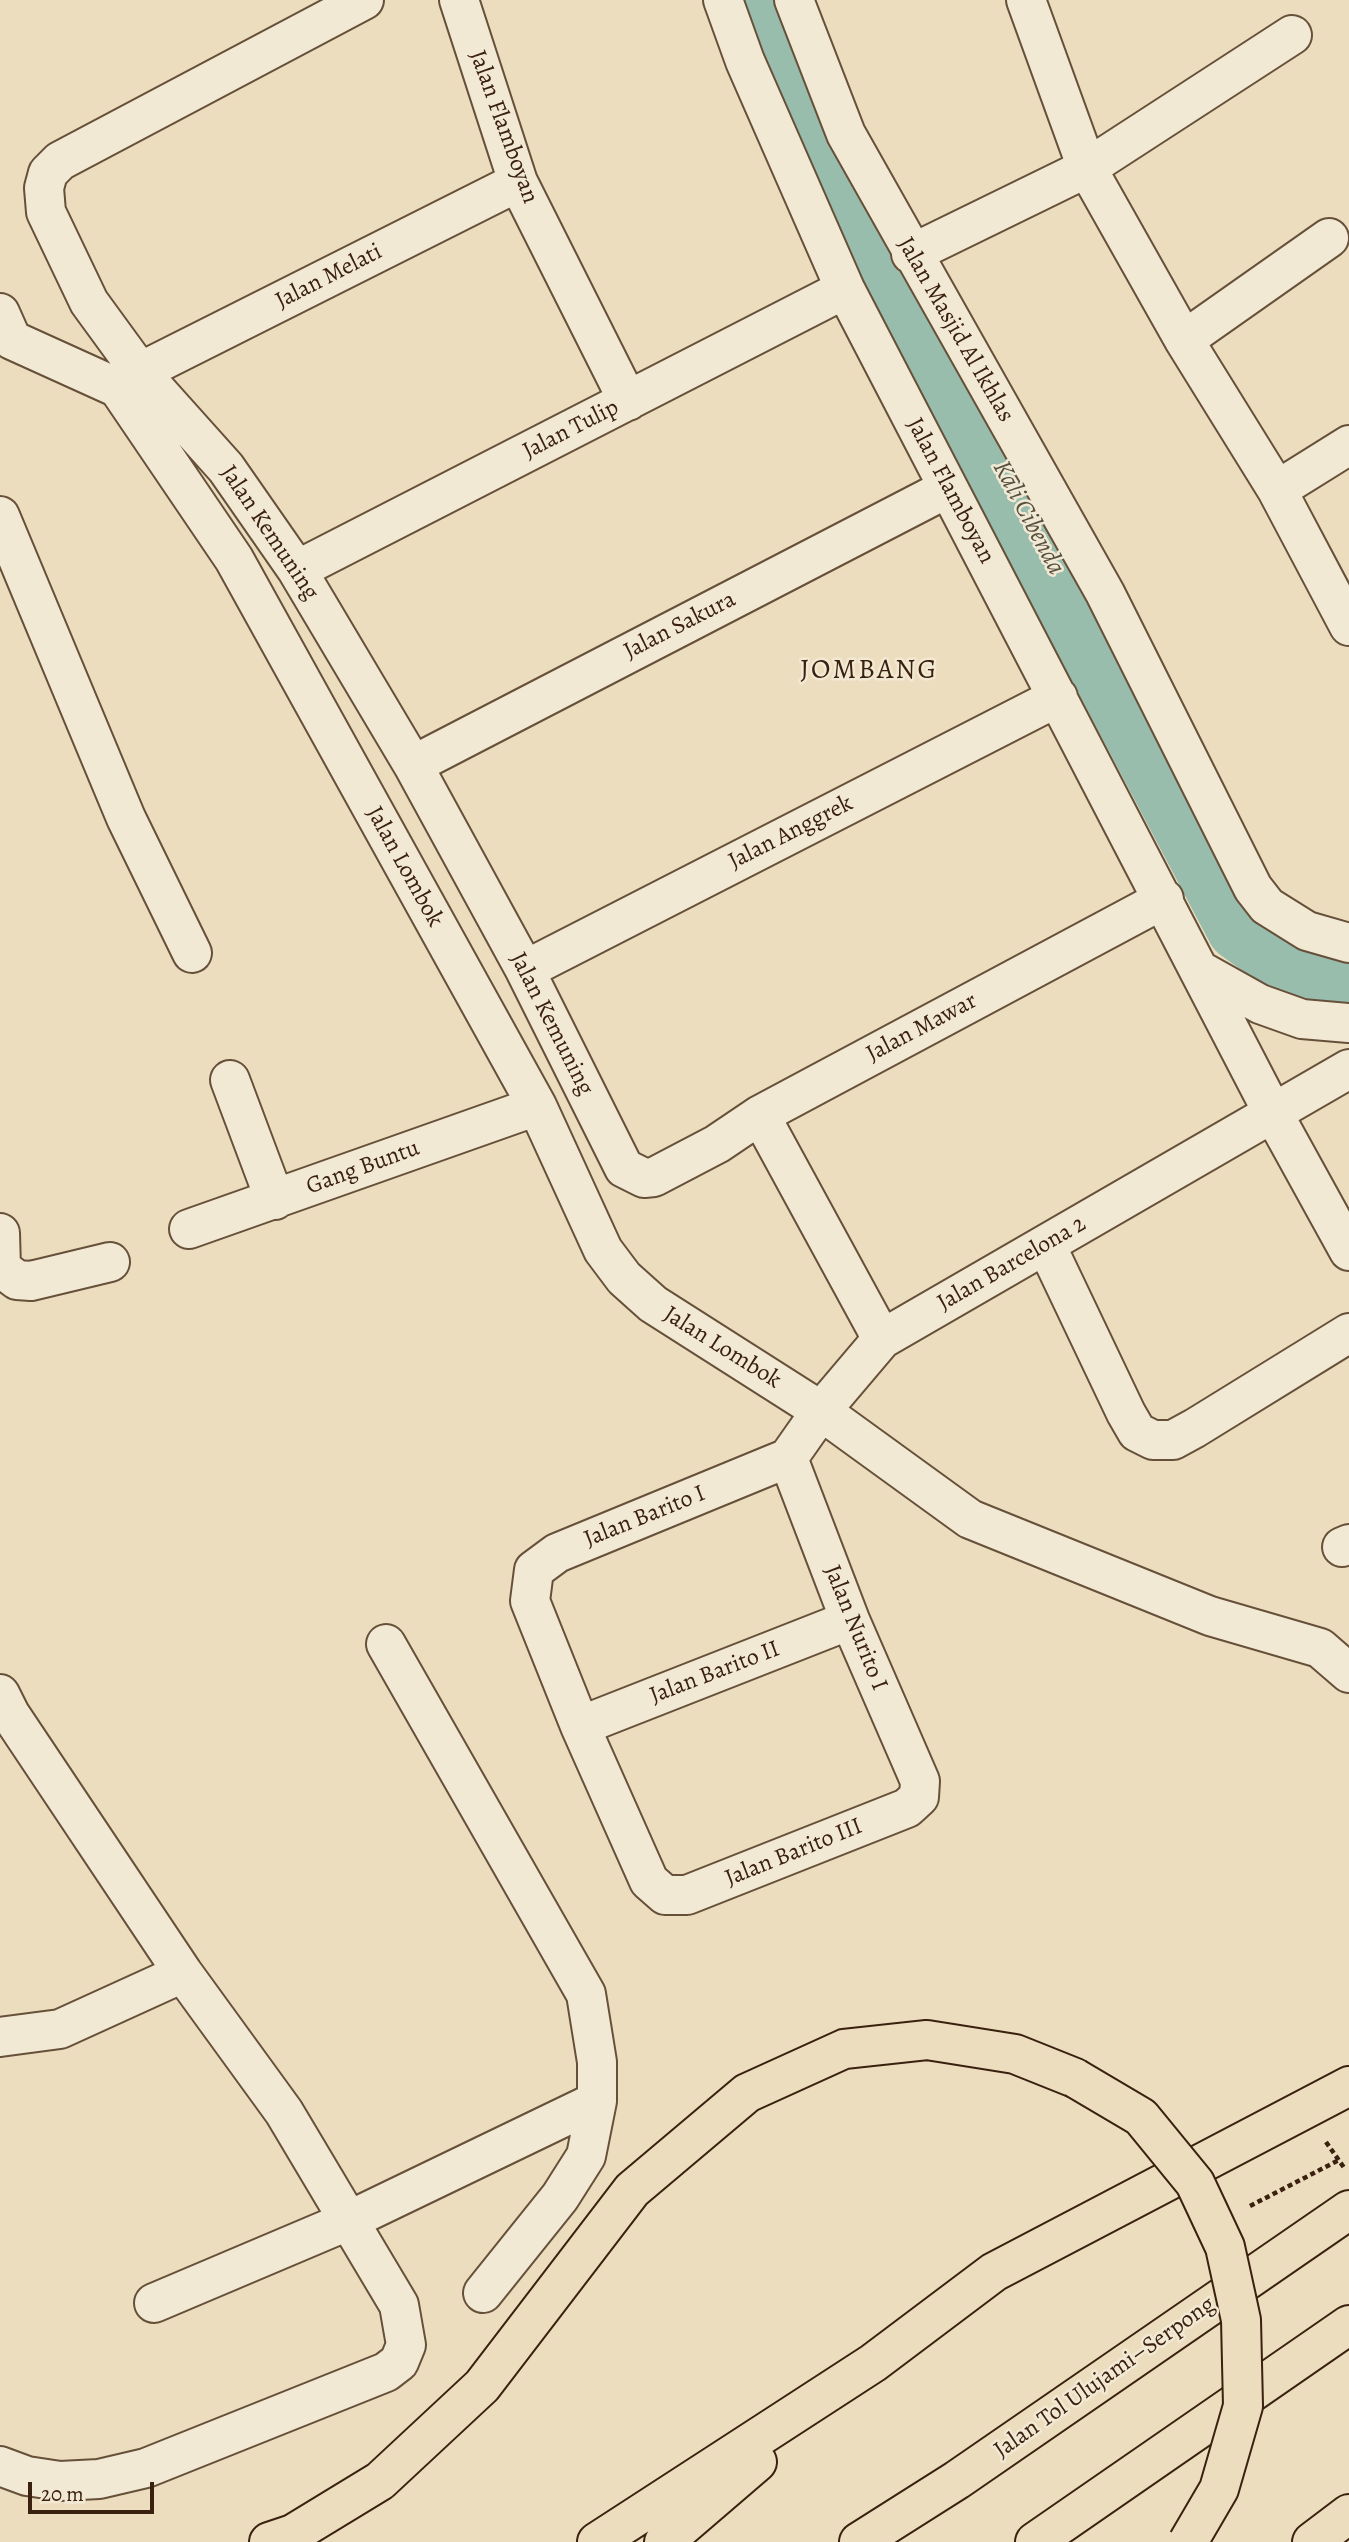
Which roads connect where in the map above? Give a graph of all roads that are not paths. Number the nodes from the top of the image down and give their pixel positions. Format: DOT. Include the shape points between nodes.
graph roads {
  1 [pos="363,0"];
  2 [pos="458,0"];
  3 [pos="723,0"];
  4 [pos="794,0"];
  5 [pos="1026,0"];
  6 [pos="1292,35"];
  7 [pos="1087,167"];
  8 [pos="518,182"];
  9 [pos="1329,238"];
  10 [pos="911,254"];
  11 [pos="845,289"];
  12 [pos="0,313"];
  13 [pos="1184,340"];
  14 [pos="140,372"];
  15 [pos="628,401"];
  16 [pos="1349,445"];
  17 [pos="948,488"];
  18 [pos="1277,490"];
  19 [pos="0,516"];
  20 [pos="297,570"];
  21 [pos="1349,626"];
  22 [pos="1058,697"];
  23 [pos="413,765"];
  24 [pos="1164,899"];
  25 [pos="1349,943"];
  26 [pos="192,953"];
  27 [pos="525,970"];
  28 [pos="1201,971"];
  29 [pos="1349,1023"];
  30 [pos="1349,1069"];
  31 [pos="230,1080"];
  32 [pos="537,1106"];
  33 [pos="760,1115"];
  34 [pos="1274,1115"];
  35 [pos="682,1161"];
  36 [pos="275,1200"];
  37 [pos="190,1229"];
  38 [pos="1045,1245"];
  39 [pos="1349,1251"];
  40 [pos="0,1256"];
  41 [pos="110,1262"];
  42 [pos="1349,1333"];
  43 [pos="881,1339"];
  44 [pos="821,1411"];
  45 [pos="788,1458"];
  46 [pos="850,1620"];
  47 [pos="386,1644"];
  48 [pos="1349,1673"];
  49 [pos="0,1694"];
  50 [pos="580,1726"];
  51 [pos="919,1797"];
  52 [pos="183,1973"];
  53 [pos="0,2038"];
  54 [pos="1349,2086"];
  55 [pos="597,2101"];
  56 [pos="1349,2210"];
  57 [pos="350,2220"];
  58 [pos="483,2292"];
  59 [pos="154,2303"];
  60 [pos="1349,2325"];
  61 [pos="873,2363"];
  62 [pos="0,2466"];
  63 [pos="1349,2514"];
  64 [pos="269,2542"];
  65 [pos="597,2542"];
  66 [pos="664,2542"];
  67 [pos="859,2542"];
  68 [pos="1035,2542"];
  69 [pos="1188,2542"];
  70 [pos="1312,2542"];
  1 -- 14 [label="street, Jalan Kemuning" via="60,161 48,173 46,212 89,302"];
  2 -- 8 [label="street, Jalan Flamboyan"];
  3 -- 11 [label="street, Jalan Flamboyan"];
  4 -- 10 [label="street, Jalan Masjid Al Ikhlas" via="846,134"];
  5 -- 7 [label="street"];
  6 -- 7 [label="street"];
  7 -- 10 [label="street"];
  7 -- 13 [label="street"];
  8 -- 14 [label="street, Jalan Melati"];
  8 -- 15 [label="street, Jalan Flamboyan"];
  9 -- 13 [label="street"];
  10 -- 25 [label="street, Jalan Masjid Al Ikhlas" via="1105,593 1253,888 1267,906 1307,931"];
  11 -- 15 [label="street, Jalan Tulip"];
  11 -- 17 [label="street, Jalan Flamboyan"];
  12 -- 32 [label="street, Jalan Lombok" via="12,341 118,388 234,559"];
  13 -- 18 [label="street"];
  14 -- 20 [label="street, Jalan Kemuning" via="226,468"];
  15 -- 20 [label="street, Jalan Tulip"];
  16 -- 18 [label="street"];
  17 -- 22 [label="street, Jalan Flamboyan"];
  17 -- 23 [label="street, Jalan Sakura"];
  18 -- 21 [label="street"];
  19 -- 26 [label="street" via="125,818"];
  20 -- 23 [label="street, Jalan Kemuning"];
  22 -- 24 [label="street, Jalan Flamboyan"];
  22 -- 27 [label="street, Jalan Anggrek"];
  23 -- 27 [label="street, Jalan Kemuning"];
  24 -- 28 [label="street, Jalan Flamboyan"];
  24 -- 33 [label="street, Jalan Mawar"];
  27 -- 35 [label="street, Jalan Kemuning" via="624,1168 644,1178 654,1177"];
  28 -- 29 [label="street" via="1260,1004 1302,1019"];
  28 -- 34 [label="street, Jalan Flamboyan"];
  30 -- 34 [label="street, Jalan Barcelona 2"];
  31 -- 36 [label="street"];
  32 -- 36 [label="street, Gang Buntu"];
  32 -- 44 [label="street, Jalan Lombok" via="603,1250 624,1278 653,1304"];
  33 -- 35 [label="street, Jalan Mawar"];
  33 -- 43 [label="street"];
  34 -- 38 [label="street, Jalan Barcelona 2"];
  34 -- 39 [label="street, Jalan Flamboyan"];
  36 -- 37 [label="street, Gang Buntu"];
  38 -- 42 [label="street" via="1126,1413 1137,1432 1153,1440 1173,1440 1184,1434"];
  38 -- 43 [label="street, Jalan Barcelona 2"];
  40 -- 41 [label="street" via="17,1280 31,1281"];
  43 -- 44 [label="street, Jalan Barcelona 2"];
  44 -- 45 [label="street, Jalan Barcelona 2"];
  44 -- 48 [label="street, Jalan Lombok" via="970,1519 1210,1616 1320,1648"];
  45 -- 46 [label="street, Jalan Nurito I"];
  45 -- 50 [label="street, Jalan Barito I" via="557,1553 534,1570 530,1601"];
  46 -- 50 [label="street, Jalan Barito II"];
  46 -- 51 [label="street, Jalan Nurito I" via="920,1782"];
  47 -- 55 [label="street" via="586,1994 597,2062"];
  49 -- 52 [label="street"];
  50 -- 51 [label="street, Jalan Barito III" via="649,1881 666,1895 687,1895 907,1808"];
  52 -- 53 [label="street" via="60,2029"];
  52 -- 57 [label="street" via="284,2112"];
  54 -- 61 [label="highway" via="994,2272"];
  55 -- 57 [label="street"];
  55 -- 58 [label="street" via="586,2157 560,2197"];
  56 -- 67 [label="highway, Jalan Tol Ulujami–Serpong" via="957,2480"];
  57 -- 59 [label="street"];
  57 -- 62 [label="street" via="399,2305 404,2324 406,2345 399,2362 386,2372 146,2468 60,2482"];
  60 -- 68 [label="highway"];
  61 -- 65 [label="highway"];
  61 -- 66 [label="highway"];
  63 -- 70 [label="highway"];
  64 -- 69 [label="highway, bridge" via="293,2534 380,2482 482,2386 632,2190 747,2092 844,2049 927,2040 1015,2054 1075,2078 1141,2117 1195,2183 1225,2247 1241,2320 1243,2406 1219,2489"];
}
